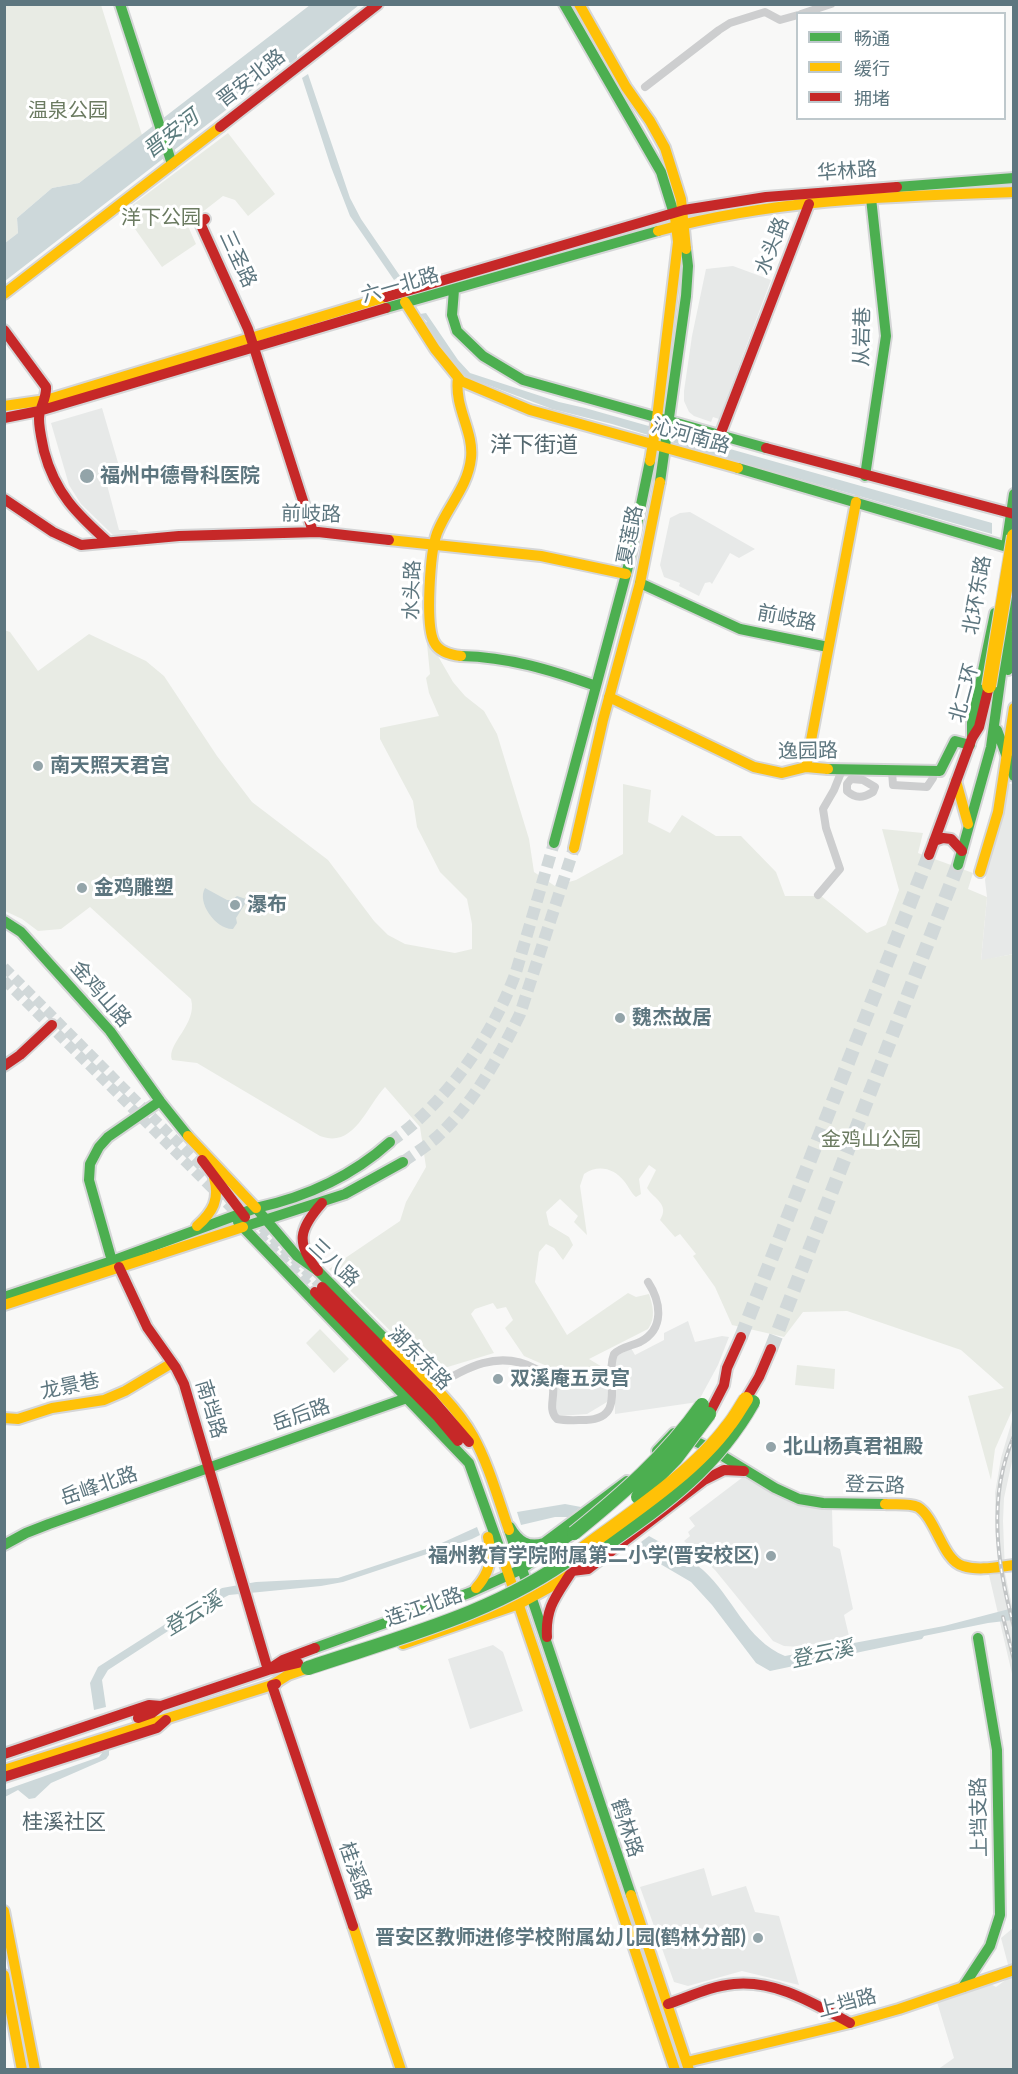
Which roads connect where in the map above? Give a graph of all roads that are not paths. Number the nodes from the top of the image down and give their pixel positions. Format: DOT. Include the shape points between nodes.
graph roads {
  1 [pos="120,4"];
  2 [pos="378,4"];
  3 [pos="564,4"];
  4 [pos="579,4"];
  5 [pos="831,4"];
  6 [pos="805,12"];
  7 [pos="796,15"];
  8 [pos="645,87"];
  9 [pos="170,160"];
  10 [pos="1014,178"];
  11 [pos="1014,192"];
  12 [pos="871,198"];
  13 [pos="809,204"];
  14 [pos="680,218"];
  15 [pos="454,290"];
  16 [pos="4,294"];
  17 [pos="405,302"];
  18 [pos="4,330"];
  19 [pos="255,342"];
  20 [pos="458,378"];
  21 [pos="4,406"];
  22 [pos="43,406"];
  23 [pos="4,418"];
  24 [pos="663,420"];
  25 [pos="720,435"];
  26 [pos="659,447"];
  27 [pos="865,476"];
  28 [pos="1014,494"];
  29 [pos="4,499"];
  30 [pos="856,502"];
  31 [pos="1012,513"];
  32 [pos="316,532"];
  33 [pos="108,542"];
  34 [pos="434,543"];
  35 [pos="1011,544"];
  36 [pos="626,574"];
  37 [pos="1014,579"];
  38 [pos="640,583"];
  39 [pos="1014,636"];
  40 [pos="828,646"];
  41 [pos="596,687"];
  42 [pos="993,687"];
  43 [pos="609,697"];
  44 [pos="1009,712"];
  45 [pos="997,730"];
  46 [pos="971,741"];
  47 [pos="991,747"];
  48 [pos="1007,760"];
  49 [pos="806,767"];
  50 [pos="842,770"];
  51 [pos="1013,776"];
  52 [pos="956,781"];
  53 [pos="980,789"];
  54 [pos="962,802"];
  55 [pos="943,818"];
  56 [pos="969,826"];
  57 [pos="934,841"];
  58 [pos="554,843"];
  59 [pos="574,848"];
  60 [pos="962,851"];
  61 [pos="929,855"];
  62 [pos="958,866"];
  63 [pos="980,872"];
  64 [pos="818,895"];
  65 [pos="4,921"];
  66 [pos="52,1025"];
  67 [pos="4,1066"];
  68 [pos="160,1101"];
  69 [pos="390,1142"];
  70 [pos="403,1162"];
  71 [pos="210,1170"];
  72 [pos="325,1201"];
  73 [pos="256,1208"];
  74 [pos="242,1220"];
  75 [pos="265,1220"];
  76 [pos="190,1232"];
  77 [pos="115,1264"];
  78 [pos="313,1268"];
  79 [pos="295,1281"];
  80 [pos="648,1281"];
  81 [pos="319,1289"];
  82 [pos="4,1297"];
  83 [pos="4,1305"];
  84 [pos="741,1337"];
  85 [pos="771,1349"];
  86 [pos="172,1362"];
  87 [pos="433,1388"];
  88 [pos="407,1398"];
  89 [pos="750,1400"];
  90 [pos="705,1410"];
  91 [pos="4,1418"];
  92 [pos="715,1452"];
  93 [pos="476,1462"];
  94 [pos="208,1468"];
  95 [pos="747,1471"];
  96 [pos="704,1480"];
  97 [pos="484,1501"];
  98 [pos="502,1513"];
  99 [pos="571,1531"];
  100 [pos="4,1545"];
  101 [pos="530,1545"];
  102 [pos="1014,1565"];
  103 [pos="572,1571"];
  104 [pos="514,1573"];
  105 [pos="469,1593"];
  106 [pos="524,1601"];
  107 [pos="978,1638"];
  108 [pos="550,1658"];
  109 [pos="306,1665"];
  110 [pos="268,1670"];
  111 [pos="272,1685"];
  112 [pos="166,1720"];
  113 [pos="113,1724"];
  114 [pos="4,1754"];
  115 [pos="4,1762"];
  116 [pos="4,1770"];
  117 [pos="4,1777"];
  118 [pos="4,1911"];
  119 [pos="1014,1970"];
  120 [pos="4,1975"];
  121 [pos="963,1987"];
  122 [pos="668,2004"];
  123 [pos="850,2023"];
  124 [pos="683,2067"];
  125 [pos="22,2070"];
  126 [pos="35,2070"];
  127 [pos="401,2070"];
  1 -- 9 [label="main road"];
  2 -- 9 [label="main road, 晋安北路"];
  3 -- 14 [label="main road" via="655,160"];
  4 -- 14 [label="main road" via="658,135 677,183"];
  5 -- 6 [label="street"];
  7 -- 8 [label="street" via="780,20 765,12 730,23"];
  9 -- 16 [label="main road, 晋安北路"];
  10 -- 14 [label="main road, 华林路" via="775,195 719,203"];
  11 -- 12 [label="main road, 华林路"];
  12 -- 13 [label="main road, 华林路"];
  12 -- 27 [label="main road, 从岩巷" via="886,336"];
  13 -- 14 [label="main road, 六一北路"];
  13 -- 25 [label="main road, 水头路"];
  14 -- 15 [label="main road, 六一北路"];
  14 -- 19 [label="main road, 六一北路"];
  14 -- 24 [label="main road, 夏莲路"];
  15 -- 17 [label="main road, 六一北路"];
  15 -- 24 [label="main road, 沁河南路" via="452,319 458,333 496,366 530,383"];
  17 -- 19 [label="main road, 六一北路"];
  17 -- 20 [label="main road, 沁河南路"];
  18 -- 22 [label="main road" via="43,381 47,391"];
  19 -- 19 [label="main road, 三圣路" via="205,219 200,223"];
  19 -- 22 [label="main road, 六一北路"];
  19 -- 32 [label="main road, 三圣路"];
  20 -- 26 [label="main road, 沁河南路" via="530,410"];
  20 -- 34 [label="main road, 水头路" via="456,392 471,444 471,461"];
  21 -- 22 [label="main road, 六一北路"];
  22 -- 23 [label="main road, 六一北路"];
  22 -- 33 [label="main road" via="40,429 58,489"];
  24 -- 25 [label="main road, 沁河南路"];
  24 -- 26 [label="main road, 夏莲路"];
  25 -- 27 [label="main road, 沁河南路"];
  26 -- 30 [label="main road, 沁河南路"];
  26 -- 36 [label="main road, 夏莲路"];
  26 -- 38 [label="main road, 夏莲路" via="654,517"];
  27 -- 31 [label="main road, 沁河南路"];
  28 -- 31 [label="main road, 北环东路"];
  29 -- 33 [label="main road, 前岐路" via="71,542"];
  30 -- 35 [label="main road, 沁河南路"];
  30 -- 40 [label="main road"];
  31 -- 35 [label="main road, 北环东路"];
  32 -- 33 [label="main road, 前岐路"];
  32 -- 34 [label="main road, 前岐路"];
  34 -- 36 [label="main road, 前岐路" via="552,558"];
  34 -- 41 [label="main road, 水头路" via="430,626 439,649 449,654 532,666"];
  35 -- 42 [label="main road, 北二环, bridge"];
  35 -- 46 [label="main road, 北环东路"];
  36 -- 41 [label="main road, 夏莲路"];
  37 -- 42 [label="main road, 北二环"];
  38 -- 40 [label="main road, 前岐路" via="740,629"];
  38 -- 43 [label="main road, 夏莲路"];
  39 -- 44 [label="main road"];
  40 -- 49 [label="main road"];
  41 -- 58 [label="main road, 夏莲路"];
  42 -- 46 [label="main road, 北二环"];
  42 -- 47 [label="main road, 北二环"];
  43 -- 49 [label="main road, 逸园路" via="754,766 782,773"];
  43 -- 59 [label="main road, 夏莲路"];
  44 -- 45 [label="main road"];
  44 -- 48 [label="main road"];
  45 -- 47 [label="main road"];
  45 -- 48 [label="main road"];
  46 -- 50 [label="main road, 逸园路" via="956,741 940,771"];
  46 -- 52 [label="main road, 北二环"];
  47 -- 53 [label="main road, 北二环"];
  48 -- 51 [label="main road"];
  48 -- 63 [label="main road"];
  49 -- 50 [label="main road, 逸园路"];
  50 -- 64 [label="street" via="823,809 840,869"];
  52 -- 54 [label="main road"];
  52 -- 55 [label="main road, 北二环"];
  53 -- 54 [label="main road"];
  53 -- 56 [label="main road, 北二环"];
  54 -- 55 [label="main road"];
  54 -- 56 [label="main road"];
  55 -- 57 [label="main road, 北二环"];
  56 -- 60 [label="main road, 北二环"];
  57 -- 60 [label="main road" via="948,837"];
  57 -- 61 [label="main road, 北二环"];
  60 -- 62 [label="main road, 北二环"];
  65 -- 68 [label="main road, 金鸡山路" via="21,932 104,1025"];
  66 -- 67 [label="main road"];
  68 -- 71 [label="main road, 三八路" via="167,1117"];
  68 -- 73 [label="main road, 三八路"];
  68 -- 77 [label="main road, 南垱路" via="108,1137 96,1151 89,1169"];
  69 -- 73 [label="main road" via="368,1161 325,1185 279,1204"];
  70 -- 72 [label="main road"];
  71 -- 74 [label="main road, 三八路"];
  71 -- 76 [label="main road" via="217,1186 216,1206"];
  72 -- 75 [label="main road"];
  72 -- 78 [label="main road" via="306,1221 301,1239"];
  73 -- 74 [label="main road"];
  73 -- 75 [label="main road, 三八路"];
  74 -- 75 [label="main road"];
  74 -- 76 [label="main road"];
  74 -- 77 [label="main road"];
  74 -- 79 [label="main road, 三八路"];
  75 -- 78 [label="main road, 三八路"];
  76 -- 77 [label="main road"];
  77 -- 82 [label="main road"];
  77 -- 83 [label="main road"];
  77 -- 86 [label="main road, 南垱路" via="147,1327"];
  78 -- 79 [label="main road" via="298,1269"];
  78 -- 87 [label="main road, 三八路"];
  79 -- 88 [label="main road, 三八路"];
  80 -- 87 [label="street" via="657,1300 658,1325 643,1340 614,1354 612,1403 608,1412 598,1417 557,1419 552,1412 553,1385 549,1377 516,1360 472,1366"];
  81 -- 93 [label="main road, 湖东东路" via="443,1410 457,1426"];
  84 -- 90 [label="main road, 连江北路" via="724,1385"];
  85 -- 89 [label="main road"];
  86 -- 91 [label="main road, 龙景巷" via="104,1400 52,1408 18,1419"];
  86 -- 94 [label="main road, 南垱路" via="184,1384"];
  87 -- 93 [label="main road, 三八路" via="468,1427"];
  88 -- 93 [label="main road, 三八路"];
  88 -- 94 [label="main road, 岳后路"];
  89 -- 103 [label="main road, bridge" via="734,1434 708,1465"];
  89 -- 109 [label="main road, 连江北路, bridge" via="700,1457 671,1482 530,1586 484,1607"];
  90 -- 99 [label="main road, bridge" via="655,1466"];
  90 -- 109 [label="main road, 连江北路, bridge" via="698,1431 676,1459 632,1502 526,1579 481,1600"];
  92 -- 95 [label="main road"];
  92 -- 96 [label="main road" via="714,1469"];
  92 -- 99 [label="main road" via="674,1433"];
  93 -- 97 [label="main road, 三八路"];
  93 -- 98 [label="main road, 三八路"];
  94 -- 100 [label="main road, 岳峰北路" via="49,1524"];
  94 -- 110 [label="main road, 南垱路"];
  95 -- 96 [label="main road" via="724,1470"];
  95 -- 102 [label="main road, 登云路" via="805,1501 915,1506 925,1514 960,1566 981,1569"];
  96 -- 103 [label="main road" via="588,1569"];
  97 -- 104 [label="main road, 三八路"];
  97 -- 105 [label="main road" via="483,1519 492,1558 487,1575"];
  98 -- 101 [label="main road" via="516,1537"];
  98 -- 104 [label="main road, 三八路"];
  99 -- 101 [label="main road" via="544,1544"];
  99 -- 101 [label="main road" via="549,1547"];
  99 -- 104 [label="main road"];
  103 -- 106 [label="main road"];
  103 -- 108 [label="main road" via="547,1614"];
  104 -- 105 [label="main road"];
  104 -- 106 [label="main road"];
  105 -- 110 [label="main road" via="283,1660"];
  106 -- 108 [label="main road, 鹤林路"];
  106 -- 111 [label="main road"];
  106 -- 124 [label="main road"];
  107 -- 121 [label="main road, 上垱支路" via="997,1750 1000,1915 990,1946"];
  108 -- 122 [label="main road, 鹤林路"];
  109 -- 110 [label="main road, 连江北路"];
  109 -- 111 [label="main road, 连江北路"];
  110 -- 113 [label="main road, 连江北路"];
  111 -- 112 [label="main road, 连江北路"];
  111 -- 127 [label="main road, 桂溪路"];
  112 -- 113 [label="main road, 连江北路"];
  112 -- 117 [label="main road" via="157,1728"];
  113 -- 114 [label="main road"];
  113 -- 115 [label="main road, 连江北路"];
  113 -- 116 [label="main road, 连江北路"];
  118 -- 126 [label="main road"];
  119 -- 121 [label="main road, 上垱路"];
  120 -- 125 [label="main road"];
  121 -- 123 [label="main road, 上垱路"];
  122 -- 123 [label="main road" via="728,1985 755,1983 783,1989"];
  122 -- 124 [label="main road, 鹤林路"];
  123 -- 124 [label="main road, 上垱路"];
}
